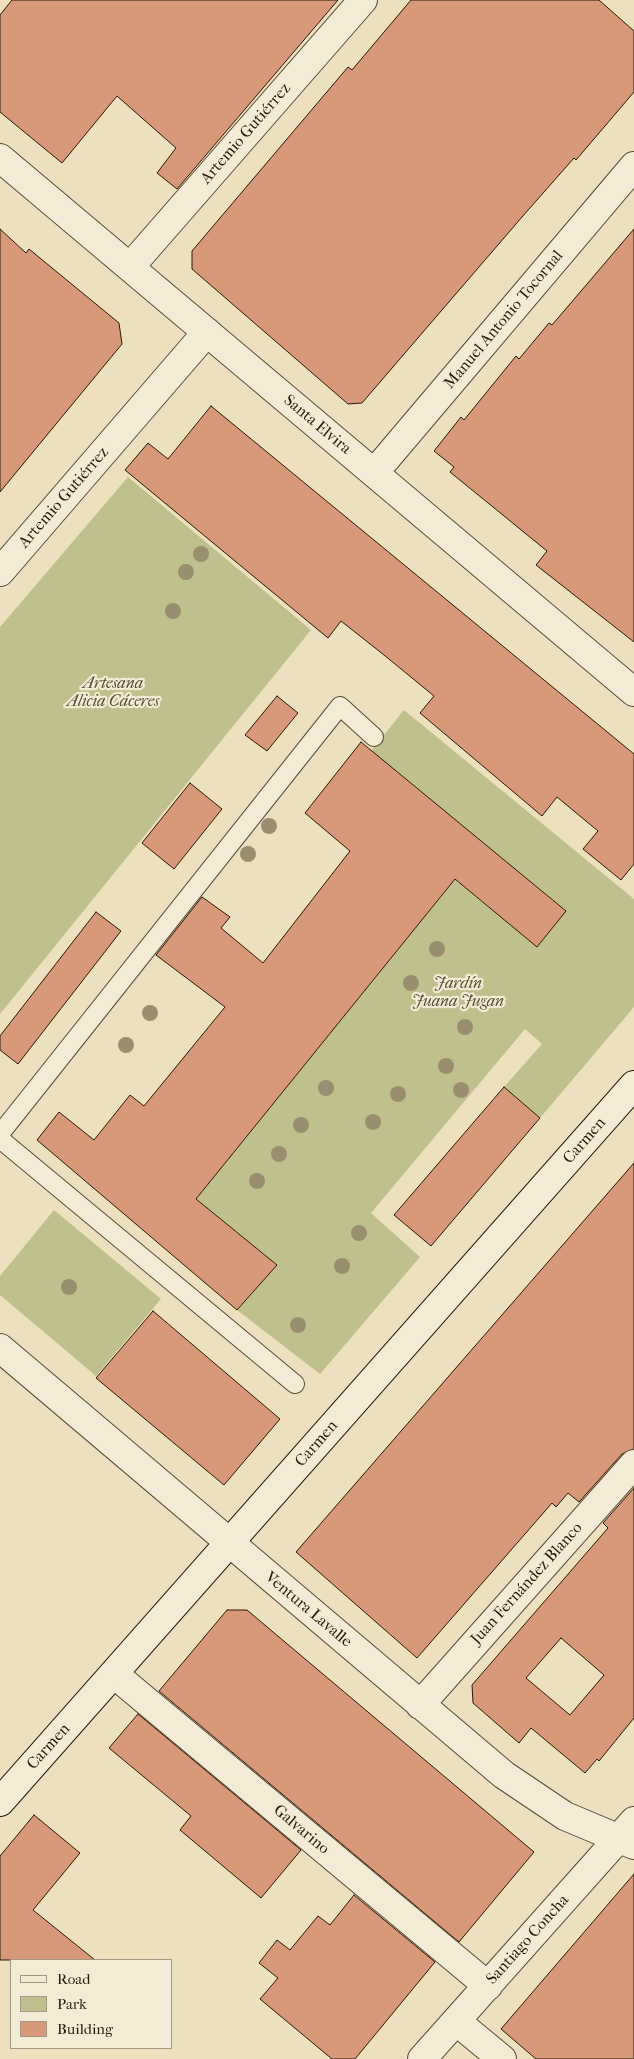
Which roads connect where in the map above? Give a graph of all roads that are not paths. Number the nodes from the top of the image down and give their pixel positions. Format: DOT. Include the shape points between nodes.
graph roads {
  1 [pos="363,0"];
  2 [pos="0,158"];
  3 [pos="634,166"];
  4 [pos="130,267"];
  5 [pos="206,332"];
  6 [pos="374,473"];
  7 [pos="0,572"];
  8 [pos="634,692"];
  9 [pos="374,737"];
  10 [pos="634,1086"];
  11 [pos="0,1134"];
  12 [pos="0,1138"];
  13 [pos="0,1348"];
  14 [pos="295,1384"];
  15 [pos="634,1464"];
  16 [pos="229,1544"];
  17 [pos="114,1674"];
  18 [pos="420,1705"];
  19 [pos="0,1802"];
  20 [pos="629,1835"];
  21 [pos="488,1986"];
  22 [pos="456,2021"];
  23 [pos="422,2059"];
  24 [pos="502,2059"];
  1 -- 4 [label="street, Artemio Gutiérrez"];
  2 -- 4 [label="street, Santa Elvira"];
  3 -- 6 [label="street, Manuel Antonio Tocornal"];
  4 -- 5 [label="street, Santa Elvira"];
  5 -- 6 [label="street, Santa Elvira"];
  5 -- 7 [label="street, Artemio Gutiérrez"];
  6 -- 8 [label="street, Santa Elvira"];
  9 -- 11 [label="lane" via="340,706"];
  10 -- 16 [label="street, Carmen"];
  12 -- 14 [label="lane"];
  13 -- 16 [label="street, Ventura Lavalle" via="204,1519"];
  15 -- 18 [label="street, Juan Fernández Blanco"];
  16 -- 17 [label="street, Carmen"];
  16 -- 18 [label="street, Ventura Lavalle"];
  17 -- 19 [label="street, Carmen"];
  17 -- 21 [label="street, Galvarino"];
  18 -- 20 [label="street, Ventura Lavalle" via="541,1802 565,1816"];
  20 -- 21 [label="street, Santiago Concha"];
  21 -- 22 [label="street, Santiago Concha"];
  22 -- 23 [label="street, Santiago Concha"];
  22 -- 24 [label="street"];
}
